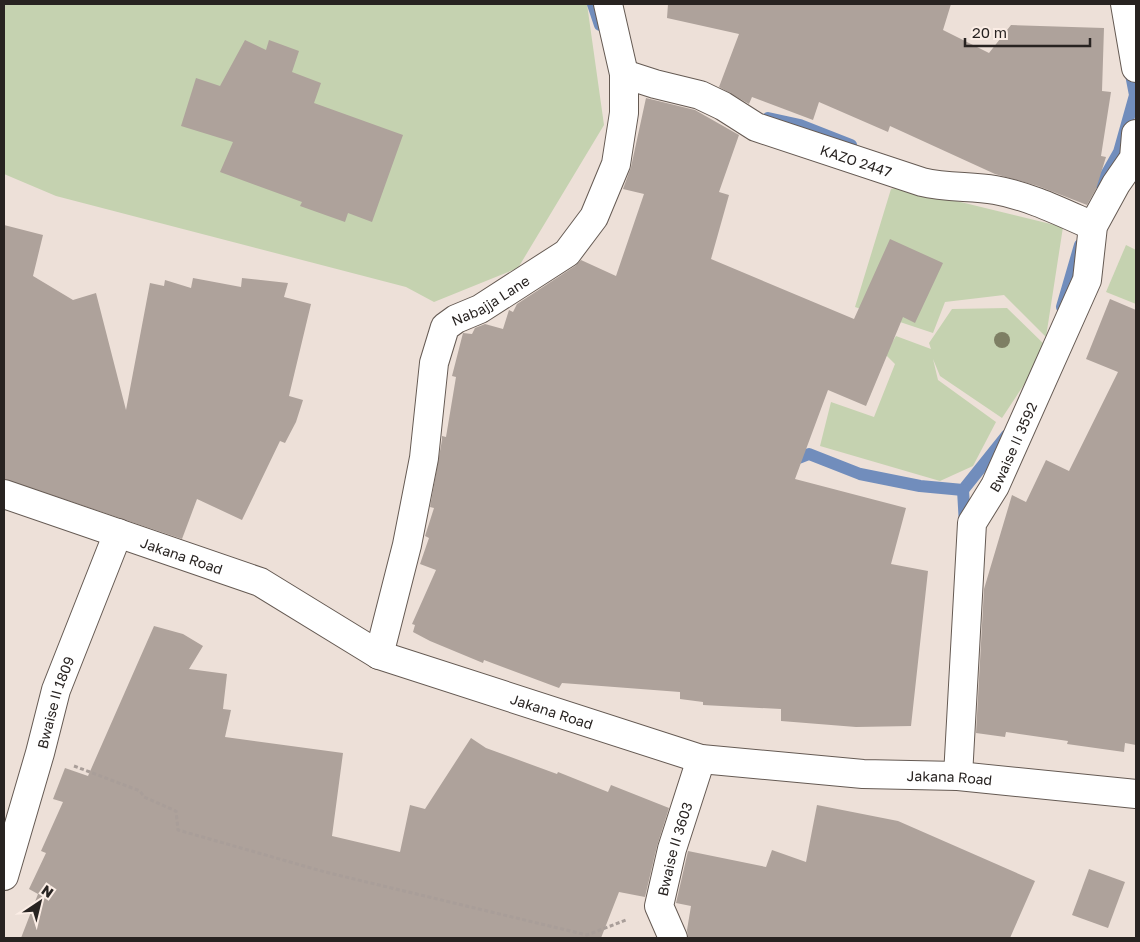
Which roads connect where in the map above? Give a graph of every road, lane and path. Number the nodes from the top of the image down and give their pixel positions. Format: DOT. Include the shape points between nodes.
graph roads {
  1 [pos="608,4"];
  2 [pos="1125,4"];
  3 [pos="1136,68"];
  4 [pos="624,74"];
  5 [pos="1136,134"];
  6 [pos="1093,226"];
  7 [pos="4,494"];
  8 [pos="118,533"];
  9 [pos="379,655"];
  10 [pos="40,753"];
  11 [pos="701,759"];
  12 [pos="958,776"];
  13 [pos="1136,794"];
  14 [pos="4,876"];
  15 [pos="659,906"];
  16 [pos="673,938"];
  1 -- 4 [label="street, Nabajja Lane"];
  2 -- 3 [label="street"];
  4 -- 6 [label="street, KAZO 2447" via="700,95 756,127 922,182 995,190 1045,205"];
  4 -- 9 [label="street, Nabajja Lane" via="624,113 616,164 594,217 567,253 480,309 445,327 434,363 424,458 411,526"];
  5 -- 6 [label="street, Bwaise II 3592" via="1134,158"];
  6 -- 12 [label="street, Bwaise II 3592" via="1087,280 995,486 972,523"];
  7 -- 8 [label="street, Jakana Road"];
  8 -- 9 [label="street, Jakana Road" via="260,582"];
  8 -- 10 [label="street, Bwaise II 1809" via="56,690"];
  9 -- 11 [label="street, Jakana Road"];
  10 -- 14 [label="street, Bwaise II 1809"];
  10 -- 15 [label="path" via="140,791 176,811 178,830 325,872 587,935"];
  11 -- 12 [label="street, Jakana Road" via="863,774"];
  11 -- 15 [label="street, Bwaise II 3603" via="672,849"];
  12 -- 13 [label="street, Jakana Road"];
  15 -- 16 [label="street, Bwaise II 3603"];
}
